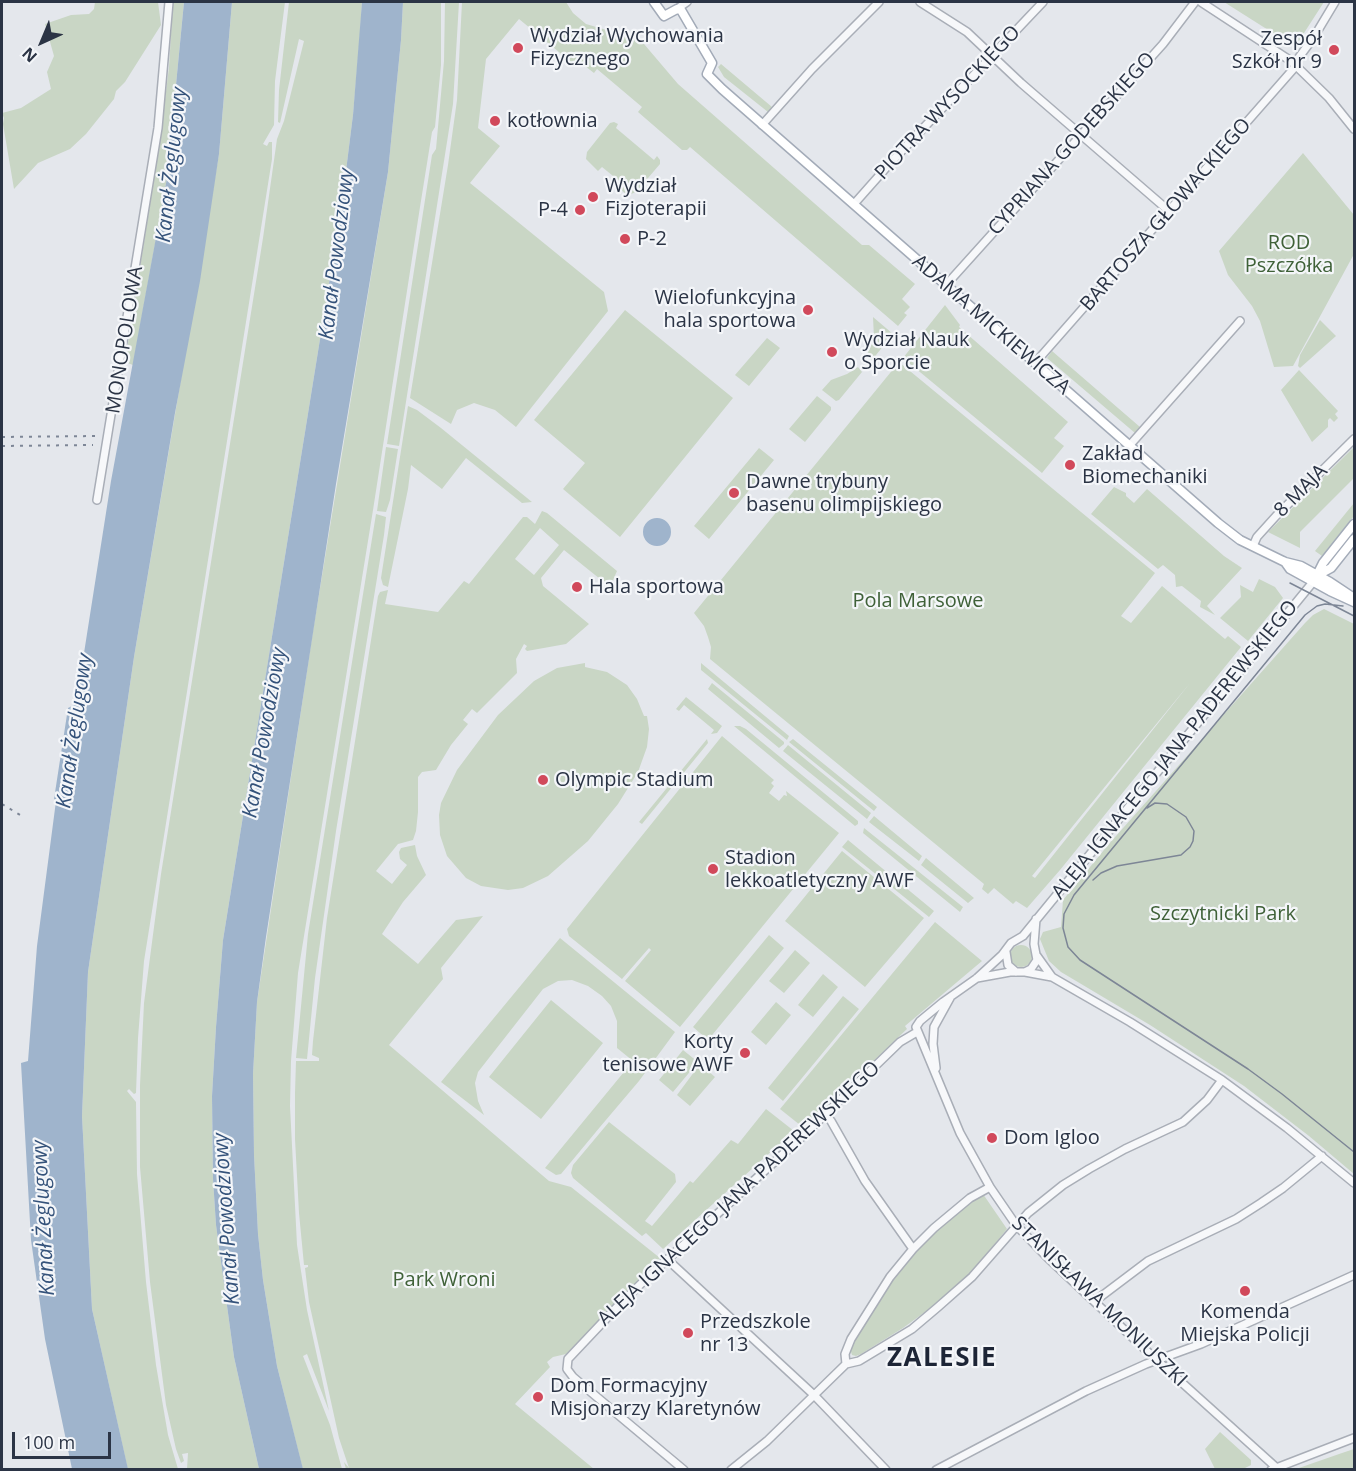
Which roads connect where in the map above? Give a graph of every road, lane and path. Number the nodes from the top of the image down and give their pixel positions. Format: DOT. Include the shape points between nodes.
graph roads {
  1 [pos="169,2"];
  2 [pos="654,2"];
  3 [pos="687,2"];
  4 [pos="879,2"];
  5 [pos="920,2"];
  6 [pos="1043,2"];
  7 [pos="1195,2"];
  8 [pos="1201,2"];
  9 [pos="1335,2"];
  10 [pos="676,9"];
  11 [pos="991,55"];
  12 [pos="1295,65"];
  13 [pos="762,125"];
  14 [pos="1354,129"];
  15 [pos="1081,134"];
  16 [pos="854,204"];
  17 [pos="1169,211"];
  18 [pos="946,285"];
  19 [pos="1240,321"];
  20 [pos="1035,363"];
  21 [pos="1354,439"];
  22 [pos="1129,446"];
  23 [pos="98,500"];
  24 [pos="1354,524"];
  25 [pos="1354,538"];
  26 [pos="1253,546"];
  27 [pos="1316,579"];
  28 [pos="1354,600"];
  29 [pos="1036,919"];
  30 [pos="1018,940"];
  31 [pos="1006,951"];
  32 [pos="1036,952"];
  33 [pos="1012,972"];
  34 [pos="1025,972"];
  35 [pos="1052,977"];
  36 [pos="977,978"];
  37 [pos="951,998"];
  38 [pos="923,1019"];
  39 [pos="933,1030"];
  40 [pos="918,1034"];
  41 [pos="938,1080"];
  42 [pos="1222,1080"];
  43 [pos="825,1114"];
  44 [pos="1322,1156"];
  45 [pos="1354,1183"];
  46 [pos="990,1186"];
  47 [pos="1016,1225"];
  48 [pos="913,1249"];
  49 [pos="668,1260"];
  50 [pos="1354,1275"];
  51 [pos="1095,1301"];
  52 [pos="1157,1360"];
  53 [pos="846,1365"];
  54 [pos="814,1395"];
  55 [pos="1354,1438"];
  56 [pos="1276,1469"];
  57 [pos="684,1470"];
  58 [pos="731,1470"];
  59 [pos="886,1470"];
  60 [pos="936,1470"];
  1 -- 23 [label="street, MONOPOLOWA" via="158,128"];
  2 -- 10 [label="main road" via="664,16"];
  3 -- 10 [label="street"];
  4 -- 13 [label="street"];
  5 -- 11 [label="street" via="967,32"];
  6 -- 11 [label="street, PIOTRA WYSOCKIEGO"];
  7 -- 15 [label="street, CYPRIANA GODEBSKIEGO" via="1163,44"];
  8 -- 12 [label="street"];
  9 -- 12 [label="street, BARTOSZA GŁOWACKIEGO"];
  10 -- 13 [label="main road, ADAMA MICKIEWICZA" via="681,10 712,63 707,74"];
  11 -- 15 [label="street"];
  11 -- 16 [label="street, PIOTRA WYSOCKIEGO"];
  12 -- 14 [label="street"];
  12 -- 17 [label="street, BARTOSZA GŁOWACKIEGO"];
  13 -- 16 [label="main road, ADAMA MICKIEWICZA"];
  15 -- 17 [label="street"];
  15 -- 18 [label="street, CYPRIANA GODEBSKIEGO"];
  16 -- 18 [label="main road, ADAMA MICKIEWICZA"];
  17 -- 20 [label="street, BARTOSZA GŁOWACKIEGO"];
  18 -- 20 [label="main road, ADAMA MICKIEWICZA"];
  19 -- 22 [label="street"];
  20 -- 22 [label="main road, ADAMA MICKIEWICZA"];
  21 -- 26 [label="street, 8 MAJA" via="1259,534"];
  22 -- 26 [label="main road, ADAMA MICKIEWICZA" via="1231,534"];
  24 -- 27 [label="main road" via="1321,566"];
  25 -- 27 [label="main road"];
  26 -- 27 [label="main road, ADAMA MICKIEWICZA" via="1294,563"];
  27 -- 28 [label="main road, ADAMA MICKIEWICZA"];
  27 -- 29 [label="street, ALEJA IGNACEGO JANA PADEREWSKIEGO"];
  29 -- 30 [label="street, ALEJA IGNACEGO JANA PADEREWSKIEGO"];
  29 -- 32 [label="street"];
  30 -- 31 [label="street"];
  30 -- 32 [label="street" via="1026,941"];
  31 -- 33 [label="street"];
  31 -- 36 [label="street"];
  32 -- 34 [label="street" via="1034,966"];
  32 -- 35 [label="street"];
  33 -- 34 [label="street"];
  33 -- 36 [label="street"];
  34 -- 35 [label="street"];
  35 -- 42 [label="street"];
  36 -- 37 [label="street"];
  37 -- 38 [label="street"];
  37 -- 39 [label="street"];
  38 -- 39 [label="street" via="930,1022"];
  38 -- 40 [label="street" via="918,1024"];
  39 -- 40 [label="street" via="927,1037"];
  39 -- 41 [label="street, STANISŁAWA MONIUSZKI"];
  40 -- 41 [label="street, STANISŁAWA MONIUSZKI"];
  40 -- 43 [label="street, ALEJA IGNACEGO JANA PADEREWSKIEGO" via="900,1042"];
  41 -- 46 [label="street, STANISŁAWA MONIUSZKI" via="960,1133"];
  42 -- 44 [label="street"];
  42 -- 47 [label="street" via="1208,1100 1184,1122 1089,1169 1063,1185"];
  43 -- 48 [label="street" via="865,1181"];
  43 -- 49 [label="street, ALEJA IGNACEGO JANA PADEREWSKIEGO"];
  44 -- 45 [label="street"];
  44 -- 51 [label="street" via="1262,1203 1148,1261"];
  46 -- 47 [label="street, STANISŁAWA MONIUSZKI"];
  46 -- 48 [label="street" via="970,1198"];
  47 -- 51 [label="street, STANISŁAWA MONIUSZKI"];
  47 -- 53 [label="street" via="972,1277 918,1324"];
  48 -- 53 [label="street" via="869,1308 846,1349"];
  49 -- 54 [label="street"];
  49 -- 57 [label="street, ALEJA IGNACEGO JANA PADEREWSKIEGO" via="572,1355 567,1369"];
  50 -- 52 [label="street"];
  51 -- 52 [label="street, STANISŁAWA MONIUSZKI"];
  52 -- 56 [label="street, STANISŁAWA MONIUSZKI"];
  52 -- 60 [label="street" via="1076,1396"];
  53 -- 54 [label="street"];
  54 -- 58 [label="street"];
  54 -- 59 [label="street"];
  55 -- 56 [label="street"];
}
